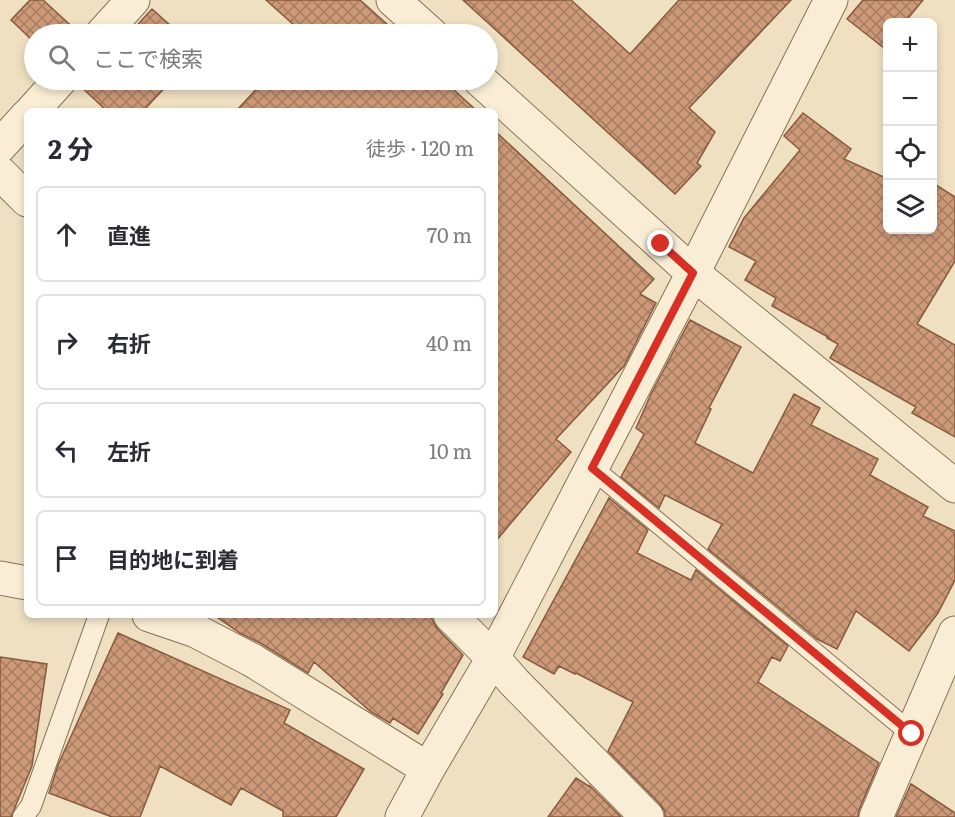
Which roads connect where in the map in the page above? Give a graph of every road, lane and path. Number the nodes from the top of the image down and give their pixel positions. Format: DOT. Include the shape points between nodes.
graph roads {
  1 [pos="133,0"];
  2 [pos="393,0"];
  3 [pos="831,0"];
  4 [pos="111,24"];
  5 [pos="420,24"];
  6 [pos="51,90"];
  7 [pos="491,90"];
  8 [pos="35,108"];
  9 [pos="24,119"];
  10 [pos="0,146"];
  11 [pos="0,173"];
  12 [pos="24,197"];
  13 [pos="693,273"];
  14 [pos="592,468"];
  15 [pos="955,486"];
  16 [pos="0,578"];
  17 [pos="24,582"];
  18 [pos="98,618"];
  19 [pos="157,618"];
  20 [pos="453,618"];
  21 [pos="955,633"];
  22 [pos="493,658"];
  23 [pos="912,734"];
  24 [pos="428,769"];
  25 [pos="23,817"];
  26 [pos="402,817"];
  27 [pos="647,817"];
  28 [pos="876,817"];
  1 -- 4 [label="street"];
  2 -- 5 [label="street"];
  3 -- 13 [label="street"];
  6 -- 8 [label="street"];
  7 -- 13 [label="street"];
  9 -- 10 [label="street"];
  11 -- 12 [label="street"];
  13 -- 14 [label="street"];
  13 -- 15 [label="street"];
  14 -- 22 [label="street"];
  14 -- 23 [label="lane"];
  16 -- 17 [label="street"];
  18 -- 25 [label="lane" via="31,806"];
  19 -- 24 [label="street" via="252,660"];
  20 -- 22 [label="street"];
  21 -- 23 [label="street"];
  22 -- 24 [label="street"];
  22 -- 27 [label="street"];
  23 -- 28 [label="street"];
  24 -- 26 [label="street"];
}
